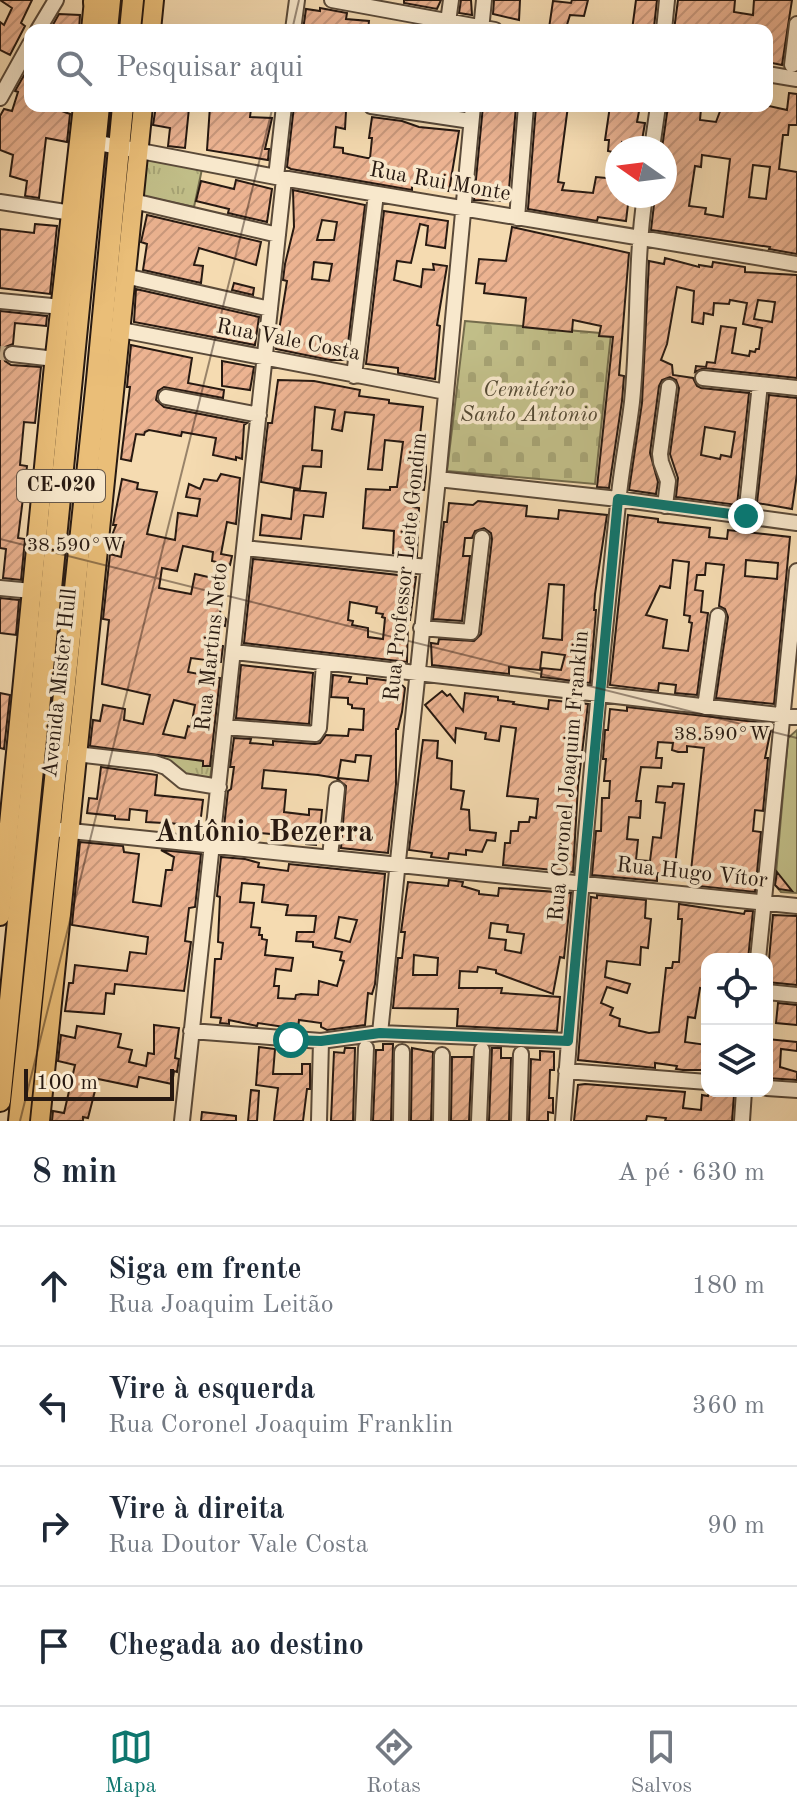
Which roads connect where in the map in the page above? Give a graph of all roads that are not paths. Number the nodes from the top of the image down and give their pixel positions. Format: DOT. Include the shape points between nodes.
graph roads {
  1 [pos="56,0"];
  2 [pos="98,0"];
  3 [pos="133,0"];
  4 [pos="154,0"];
  5 [pos="297,0"];
  6 [pos="332,0"];
  7 [pos="451,0"];
  8 [pos="484,0"];
  9 [pos="667,0"];
  10 [pos="388,5"];
  11 [pos="448,22"];
  12 [pos="42,24"];
  13 [pos="92,24"];
  14 [pos="105,24"];
  15 [pos="131,24"];
  16 [pos="152,24"];
  17 [pos="294,24"];
  18 [pos="459,24"];
  19 [pos="486,24"];
  20 [pos="665,24"];
  21 [pos="797,24"];
  22 [pos="24,55"];
  23 [pos="795,72"];
  24 [pos="773,74"];
  25 [pos="0,98"];
  26 [pos="84,112"];
  27 [pos="97,112"];
  28 [pos="124,112"];
  29 [pos="141,112"];
  30 [pos="284,112"];
  31 [pos="447,112"];
  32 [pos="526,112"];
  33 [pos="657,112"];
  34 [pos="472,114"];
  35 [pos="654,136"];
  36 [pos="88,138"];
  37 [pos="128,150"];
  38 [pos="280,178"];
  39 [pos="376,194"];
  40 [pos="133,201"];
  41 [pos="0,202"];
  42 [pos="644,208"];
  43 [pos="462,209"];
  44 [pos="72,213"];
  45 [pos="517,218"];
  46 [pos="278,235"];
  47 [pos="641,239"];
  48 [pos="797,264"];
  49 [pos="125,276"];
  50 [pos="0,301"];
  51 [pos="62,307"];
  52 [pos="270,309"];
  53 [pos="121,330"];
  54 [pos="12,354"];
  55 [pos="265,359"];
  56 [pos="61,364"];
  57 [pos="354,376"];
  58 [pos="703,378"];
  59 [pos="107,381"];
  60 [pos="760,384"];
  61 [pos="669,387"];
  62 [pos="797,388"];
  63 [pos="446,392"];
  64 [pos="166,397"];
  65 [pos="259,415"];
  66 [pos="438,479"];
  67 [pos="618,499"];
  68 [pos="665,506"];
  69 [pos="746,516"];
  70 [pos="797,519"];
  71 [pos="482,538"];
  72 [pos="245,548"];
  73 [pos="427,567"];
  74 [pos="797,571"];
  75 [pos="0,588"];
  76 [pos="32,591"];
  77 [pos="718,616"];
  78 [pos="421,628"];
  79 [pos="235,652"];
  80 [pos="324,664"];
  81 [pos="417,674"];
  82 [pos="599,695"];
  83 [pos="705,707"];
  84 [pos="790,716"];
  85 [pos="225,727"];
  86 [pos="67,753"];
  87 [pos="219,787"];
  88 [pos="337,789"];
  89 [pos="18,827"];
  90 [pos="58,830"];
  91 [pos="214,845"];
  92 [pos="3,855"];
  93 [pos="330,857"];
  94 [pos="397,865"];
  95 [pos="582,884"];
  96 [pos="763,902"];
  97 [pos="797,906"];
  98 [pos="0,916"];
  99 [pos="759,953"];
  100 [pos="773,993"];
  101 [pos="797,995"];
  102 [pos="191,1031"];
  103 [pos="380,1033"];
  104 [pos="321,1041"];
  105 [pos="568,1041"];
  106 [pos="366,1048"];
  107 [pos="482,1050"];
  108 [pos="402,1052"];
  109 [pos="521,1054"];
  110 [pos="442,1055"];
  111 [pos="566,1071"];
  112 [pos="701,1082"];
  113 [pos="773,1088"];
  114 [pos="797,1090"];
  115 [pos="744,1097"];
  116 [pos="0,1101"];
  117 [pos="19,1121"];
  118 [pos="40,1121"];
  119 [pos="182,1121"];
  120 [pos="319,1121"];
  121 [pos="363,1121"];
  122 [pos="401,1121"];
  123 [pos="441,1121"];
  124 [pos="479,1121"];
  125 [pos="519,1121"];
  126 [pos="563,1121"];
  127 [pos="742,1121"];
  1 -- 12 [label="street"];
  2 -- 13 [label="main road"];
  2 -- 14 [label="highway"];
  3 -- 15 [label="highway"];
  4 -- 16 [label="main road"];
  5 -- 17 [label="street"];
  6 -- 10 [label="street"];
  7 -- 11 [label="street"];
  8 -- 19 [label="street"];
  9 -- 20 [label="street"];
  10 -- 11 [label="street"];
  11 -- 18 [label="street"];
  21 -- 23 [label="street"];
  22 -- 25 [label="street"];
  23 -- 24 [label="street"];
  26 -- 36 [label="main road, Avenida Mister Hull"];
  27 -- 36 [label="highway, Avenida Mister Hull / CE-020"];
  28 -- 37 [label="highway, Avenida Mister Hull / CE-020"];
  29 -- 37 [label="main road, Avenida Mister Hull"];
  30 -- 38 [label="street, Rua Martins Neto"];
  31 -- 34 [label="street"];
  32 -- 45 [label="street"];
  33 -- 35 [label="street"];
  34 -- 43 [label="street, Rua Professor Leite Gondim"];
  36 -- 37 [label="street, Rua Rui Monte"];
  36 -- 44 [label="main road, Avenida Mister Hull"];
  36 -- 56 [label="highway, Avenida Mister Hull / CE-020"];
  37 -- 38 [label="street, Rua Rui Monte"];
  37 -- 40 [label="main road, Avenida Mister Hull"];
  37 -- 59 [label="highway, Avenida Mister Hull / CE-020"];
  38 -- 39 [label="street, Rua Rui Monte"];
  38 -- 46 [label="street, Rua Martins Neto"];
  39 -- 43 [label="street, Rua Rui Monte"];
  39 -- 57 [label="street"];
  40 -- 46 [label="street"];
  40 -- 49 [label="main road, Avenida Mister Hull"];
  41 -- 44 [label="street"];
  42 -- 47 [label="street, Rua Coronel Joaquim Franklin"];
  43 -- 45 [label="street, Rua Rui Monte"];
  43 -- 63 [label="street, Rua Professor Leite Gondim"];
  44 -- 51 [label="main road, Avenida Mister Hull"];
  45 -- 47 [label="street, Rua Rui Monte"];
  46 -- 52 [label="street, Rua Martins Neto"];
  47 -- 48 [label="street, Rua Rui Monte"];
  47 -- 67 [label="street, Rua Coronel Joaquim Franklin" via="634,380"];
  49 -- 52 [label="street"];
  49 -- 53 [label="main road, Avenida Mister Hull"];
  50 -- 51 [label="street"];
  51 -- 56 [label="main road, Avenida Mister Hull"];
  52 -- 55 [label="street, Rua Martins Neto"];
  53 -- 55 [label="street, Rua Vale Costa"];
  53 -- 59 [label="main road, Avenida Mister Hull"];
  54 -- 56 [label="street"];
  55 -- 57 [label="street, Rua Vale Costa"];
  55 -- 65 [label="street, Rua Martins Neto"];
  56 -- 76 [label="main road, Avenida Mister Hull"];
  56 -- 89 [label="highway, Avenida Mister Hull / CE-020"];
  57 -- 63 [label="street, Rua Vale Costa"];
  58 -- 60 [label="street"];
  59 -- 86 [label="highway, Avenida Mister Hull / CE-020"];
  60 -- 62 [label="street"];
  60 -- 69 [label="street"];
  61 -- 68 [label="street" via="660,454 668,481"];
  63 -- 66 [label="street, Rua Professor Leite Gondim"];
  64 -- 65 [label="street"];
  65 -- 72 [label="street, Rua Martins Neto"];
  66 -- 67 [label="street"];
  66 -- 73 [label="street, Rua Professor Leite Gondim"];
  67 -- 68 [label="street"];
  67 -- 82 [label="street, Rua Coronel Joaquim Franklin"];
  68 -- 69 [label="street"];
  69 -- 70 [label="street"];
  71 -- 78 [label="street" via="471,632"];
  72 -- 73 [label="street"];
  72 -- 79 [label="street, Rua Martins Neto"];
  73 -- 78 [label="street, Rua Professor Leite Gondim"];
  74 -- 84 [label="street"];
  75 -- 76 [label="street"];
  76 -- 89 [label="main road, Avenida Mister Hull"];
  77 -- 83 [label="street"];
  78 -- 81 [label="street, Rua Professor Leite Gondim"];
  79 -- 80 [label="street"];
  79 -- 85 [label="street, Rua Martins Neto"];
  80 -- 81 [label="street"];
  80 -- 85 [label="street" via="315,734"];
  81 -- 82 [label="street"];
  81 -- 94 [label="street, Rua Professor Leite Gondim"];
  82 -- 83 [label="street"];
  82 -- 95 [label="street, Rua Coronel Joaquim Franklin"];
  83 -- 84 [label="street"];
  84 -- 96 [label="street"];
  85 -- 87 [label="street, Rua Martins Neto"];
  86 -- 87 [label="street" via="154,763 183,781"];
  86 -- 90 [label="highway, Avenida Mister Hull / CE-020"];
  87 -- 91 [label="street, Rua Martins Neto"];
  88 -- 93 [label="street"];
  89 -- 90 [label="street, Rua Hugo Vítor"];
  89 -- 92 [label="main road, Avenida Mister Hull"];
  89 -- 116 [label="highway, Avenida Mister Hull / CE-020"];
  90 -- 91 [label="street, Rua Hugo Vítor"];
  90 -- 117 [label="highway, Avenida Mister Hull / CE-020"];
  90 -- 118 [label="main road, Avenida Mister Hull"];
  91 -- 93 [label="street, Rua Hugo Vítor"];
  91 -- 102 [label="street, Rua Martins Neto"];
  92 -- 98 [label="main road, Avenida Mister Hull"];
  93 -- 94 [label="street, Rua Hugo Vítor"];
  94 -- 95 [label="street, Rua Hugo Vítor"];
  94 -- 103 [label="street, Rua Professor Leite Gondim"];
  95 -- 96 [label="street, Rua Hugo Vítor"];
  95 -- 105 [label="street, Rua Coronel Joaquim Franklin"];
  96 -- 97 [label="street, Rua Hugo Vítor"];
  96 -- 99 [label="street"];
  100 -- 101 [label="street"];
  102 -- 104 [label="street"];
  102 -- 119 [label="street, Rua Martins Neto"];
  103 -- 104 [label="street"];
  103 -- 105 [label="street"];
  104 -- 120 [label="street"];
  105 -- 111 [label="street, Rua Coronel Joaquim Franklin"];
  106 -- 121 [label="street"];
  107 -- 124 [label="street"];
  108 -- 122 [label="street"];
  109 -- 125 [label="street"];
  110 -- 123 [label="street"];
  111 -- 112 [label="street"];
  111 -- 126 [label="street, Rua Coronel Joaquim Franklin"];
  113 -- 114 [label="street"];
  115 -- 127 [label="street"];
}
